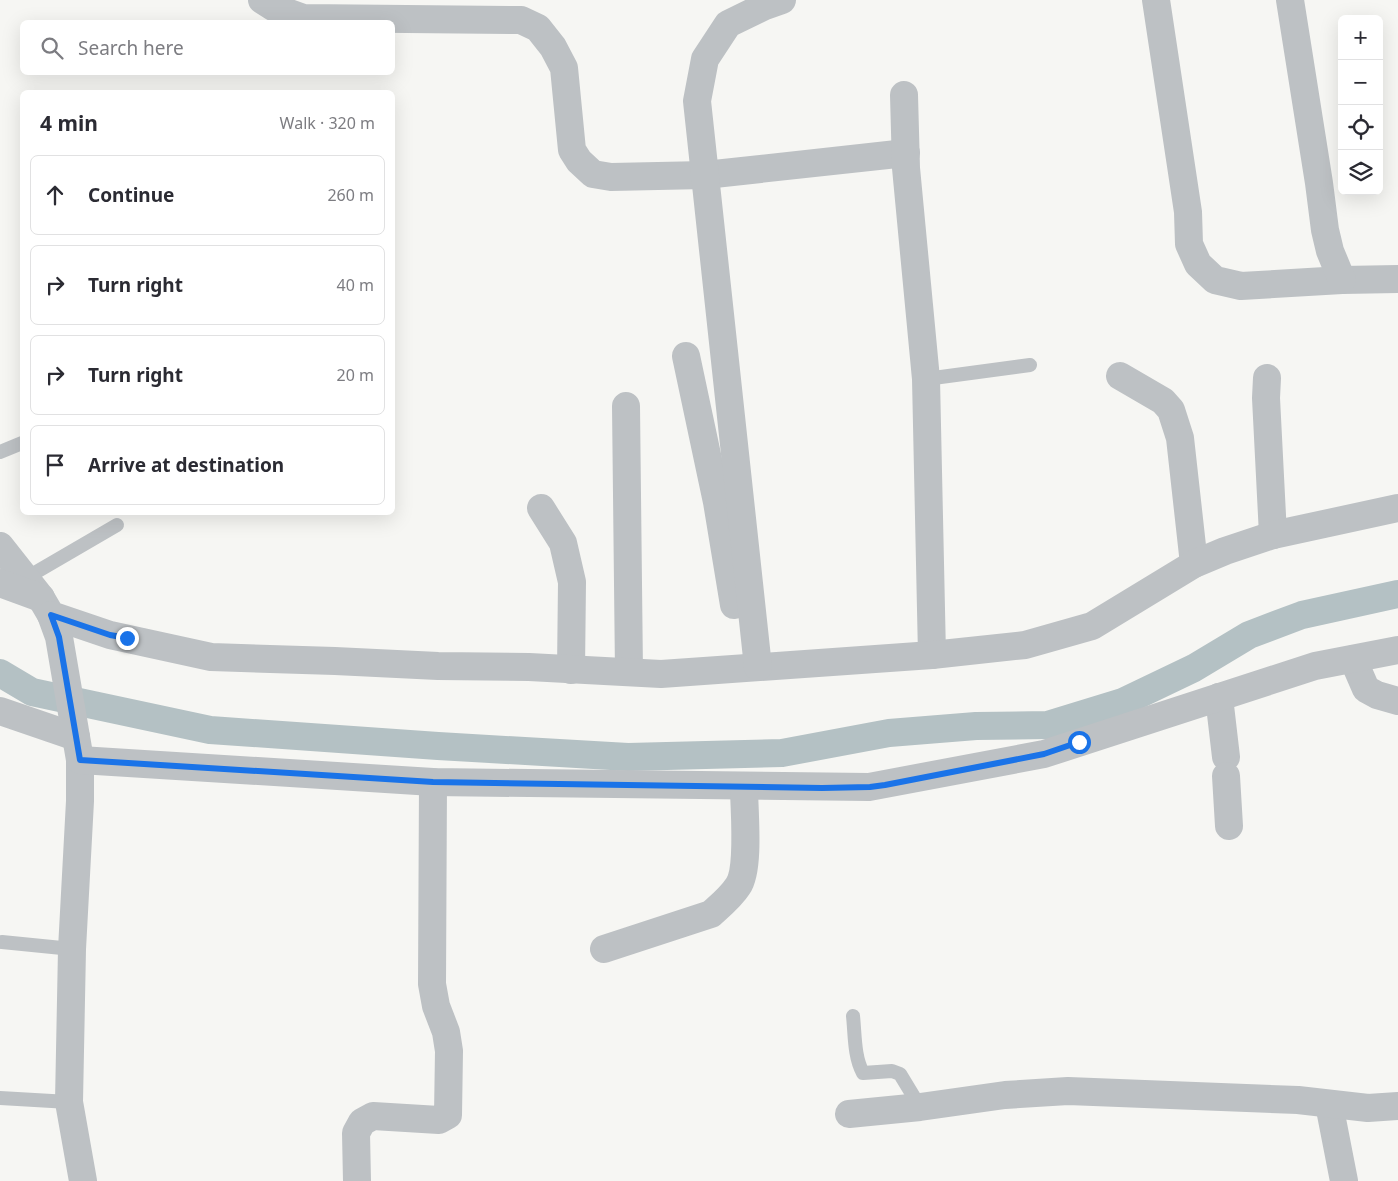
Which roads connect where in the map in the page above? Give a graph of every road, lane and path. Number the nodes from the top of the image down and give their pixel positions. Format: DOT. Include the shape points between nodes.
graph roads {
  1 [pos="262,0"];
  2 [pos="782,0"];
  3 [pos="1156,0"];
  4 [pos="1290,0"];
  5 [pos="904,95"];
  6 [pos="906,153"];
  7 [pos="705,175"];
  8 [pos="1398,279"];
  9 [pos="1342,280"];
  10 [pos="686,356"];
  11 [pos="1030,365"];
  12 [pos="1120,376"];
  13 [pos="1267,378"];
  14 [pos="926,379"];
  15 [pos="626,406"];
  16 [pos="20,444"];
  17 [pos="0,452"];
  18 [pos="541,508"];
  19 [pos="1398,508"];
  20 [pos="117,525"];
  21 [pos="1272,535"];
  22 [pos="0,546"];
  23 [pos="1194,564"];
  24 [pos="35,602"];
  25 [pos="755,639"];
  26 [pos="1398,650"];
  27 [pos="932,655"];
  28 [pos="1353,659"];
  29 [pos="758,667"];
  30 [pos="571,670"];
  31 [pos="629,672"];
  32 [pos="1219,697"];
  33 [pos="1398,701"];
  34 [pos="0,711"];
  35 [pos="76,737"];
  36 [pos="433,782"];
  37 [pos="744,787"];
  38 [pos="1229,826"];
  39 [pos="2,942"];
  40 [pos="72,949"];
  41 [pos="604,949"];
  42 [pos="853,1016"];
  43 [pos="0,1098"];
  44 [pos="69,1102"];
  45 [pos="1329,1104"];
  46 [pos="1398,1106"];
  47 [pos="920,1107"];
  48 [pos="849,1114"];
  49 [pos="83,1181"];
  50 [pos="357,1181"];
  51 [pos="1344,1181"];
  1 -- 7 [label="street" via="303,18 520,20 538,28 564,68 572,150 593,174 610,177"];
  2 -- 7 [label="street" via="728,24 705,59 696,101"];
  3 -- 9 [label="street" via="1188,212 1189,244 1198,264 1215,280 1241,286"];
  4 -- 9 [label="street" via="1325,230"];
  5 -- 6 [label="street"];
  6 -- 7 [label="street"];
  6 -- 14 [label="street"];
  7 -- 25 [label="street"];
  8 -- 9 [label="street"];
  10 -- 25 [label="street" via="717,502 735,614 740,625"];
  11 -- 14 [label="lane"];
  12 -- 23 [label="street" via="1163,401 1171,410 1180,438"];
  13 -- 21 [label="street"];
  14 -- 27 [label="street"];
  15 -- 31 [label="street"];
  16 -- 17 [label="lane"];
  18 -- 30 [label="street" via="563,543 572,582"];
  19 -- 21 [label="street"];
  20 -- 24 [label="lane"];
  21 -- 23 [label="street"];
  22 -- 24 [label="street"];
  23 -- 27 [label="street" via="1092,626 1025,645"];
  24 -- 30 [label="street" via="110,635 211,657"];
  24 -- 35 [label="street"];
  25 -- 29 [label="street"];
  26 -- 28 [label="street"];
  27 -- 29 [label="street"];
  28 -- 32 [label="street" via="1315,666"];
  28 -- 33 [label="street" via="1366,689"];
  29 -- 31 [label="street" via="660,674"];
  30 -- 31 [label="street"];
  32 -- 37 [label="street" via="1044,754 916,779 870,787"];
  32 -- 38 [label="street"];
  34 -- 35 [label="street"];
  35 -- 36 [label="street"];
  35 -- 40 [label="street" via="80,801"];
  36 -- 37 [label="street"];
  36 -- 50 [label="street" via="432,984 449,1051 448,1115 439,1120 373,1116 362,1122 356,1133"];
  37 -- 41 [label="street" via="745,862 739,885 725,902 711,914"];
  39 -- 40 [label="lane"];
  40 -- 44 [label="street"];
  42 -- 47 [label="lane" via="857,1055 863,1073 892,1071 900,1074"];
  43 -- 44 [label="lane"];
  44 -- 49 [label="street"];
  45 -- 46 [label="street" via="1368,1108"];
  45 -- 47 [label="street" via="1068,1091 1005,1095"];
  45 -- 51 [label="street"];
  47 -- 48 [label="street"];
}
